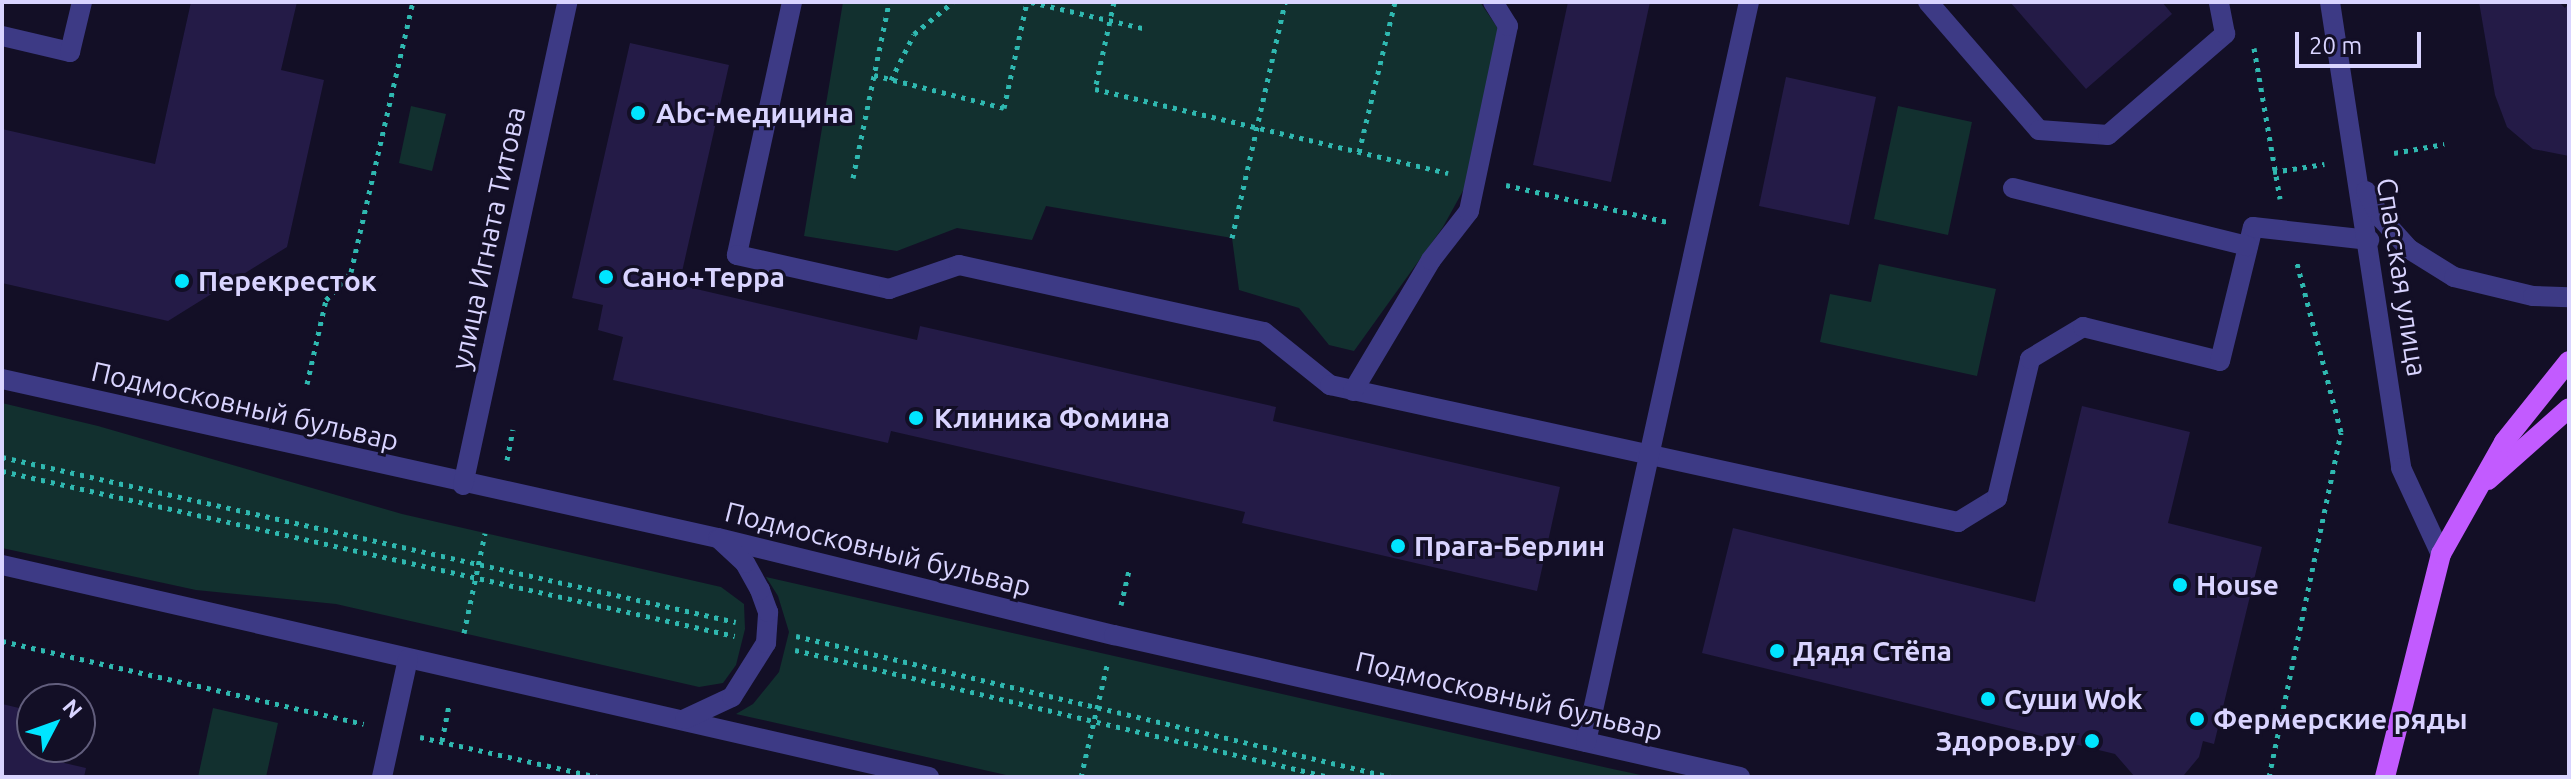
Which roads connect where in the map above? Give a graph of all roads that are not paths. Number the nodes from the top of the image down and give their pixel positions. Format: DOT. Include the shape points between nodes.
graph roads {
  1 [pos="82,2"];
  2 [pos="567,2"];
  3 [pos="792,2"];
  4 [pos="1493,2"];
  5 [pos="1749,2"];
  6 [pos="1928,2"];
  7 [pos="2219,2"];
  8 [pos="2330,2"];
  9 [pos="2,36"];
  10 [pos="2358,177"];
  11 [pos="2013,188"];
  12 [pos="2369,240"];
  13 [pos="2248,246"];
  14 [pos="2569,297"];
  15 [pos="2569,361"];
  16 [pos="2,379"];
  17 [pos="1353,391"];
  18 [pos="2569,408"];
  19 [pos="1647,455"];
  20 [pos="463,485"];
  21 [pos="2470,496"];
  22 [pos="718,538"];
  23 [pos="2441,554"];
  24 [pos="2,565"];
  25 [pos="408,659"];
  26 [pos="685,719"];
  27 [pos="1586,742"];
  28 [pos="382,777"];
  29 [pos="929,777"];
  30 [pos="1740,777"];
  31 [pos="2385,777"];
  1 -- 9 [label="street" via="70,52"];
  2 -- 20 [label="street, улица Игната Титова"];
  3 -- 17 [label="street" via="737,255 889,289 959,265 1264,332 1330,385"];
  4 -- 17 [label="street" via="1508,26 1469,211 1431,260"];
  5 -- 19 [label="street"];
  6 -- 7 [label="street" via="2039,130 2108,135 2225,34"];
  8 -- 10 [label="street, Спасская улица"];
  10 -- 12 [label="street, Спасская улица"];
  10 -- 14 [label="street" via="2381,218 2409,249 2454,277 2533,296"];
  11 -- 13 [label="street"];
  12 -- 13 [label="street" via="2253,227"];
  12 -- 23 [label="street, Спасская улица" via="2401,468"];
  13 -- 19 [label="street" via="2220,361 2083,327 2030,359 1997,498 1958,522"];
  15 -- 21 [label="main road" via="2504,442"];
  16 -- 20 [label="street, Подмосковный бульвар"];
  17 -- 19 [label="street"];
  18 -- 21 [label="main road"];
  19 -- 27 [label="street"];
  20 -- 22 [label="street, Подмосковный бульвар"];
  21 -- 23 [label="main road"];
  22 -- 26 [label="street" via="745,563 768,612 767,636 732,697"];
  22 -- 27 [label="street, Подмосковный бульвар"];
  23 -- 31 [label="main road"];
  24 -- 25 [label="street"];
  25 -- 26 [label="street"];
  25 -- 28 [label="street"];
  26 -- 29 [label="street"];
  27 -- 30 [label="street, Подмосковный бульвар"];
}
